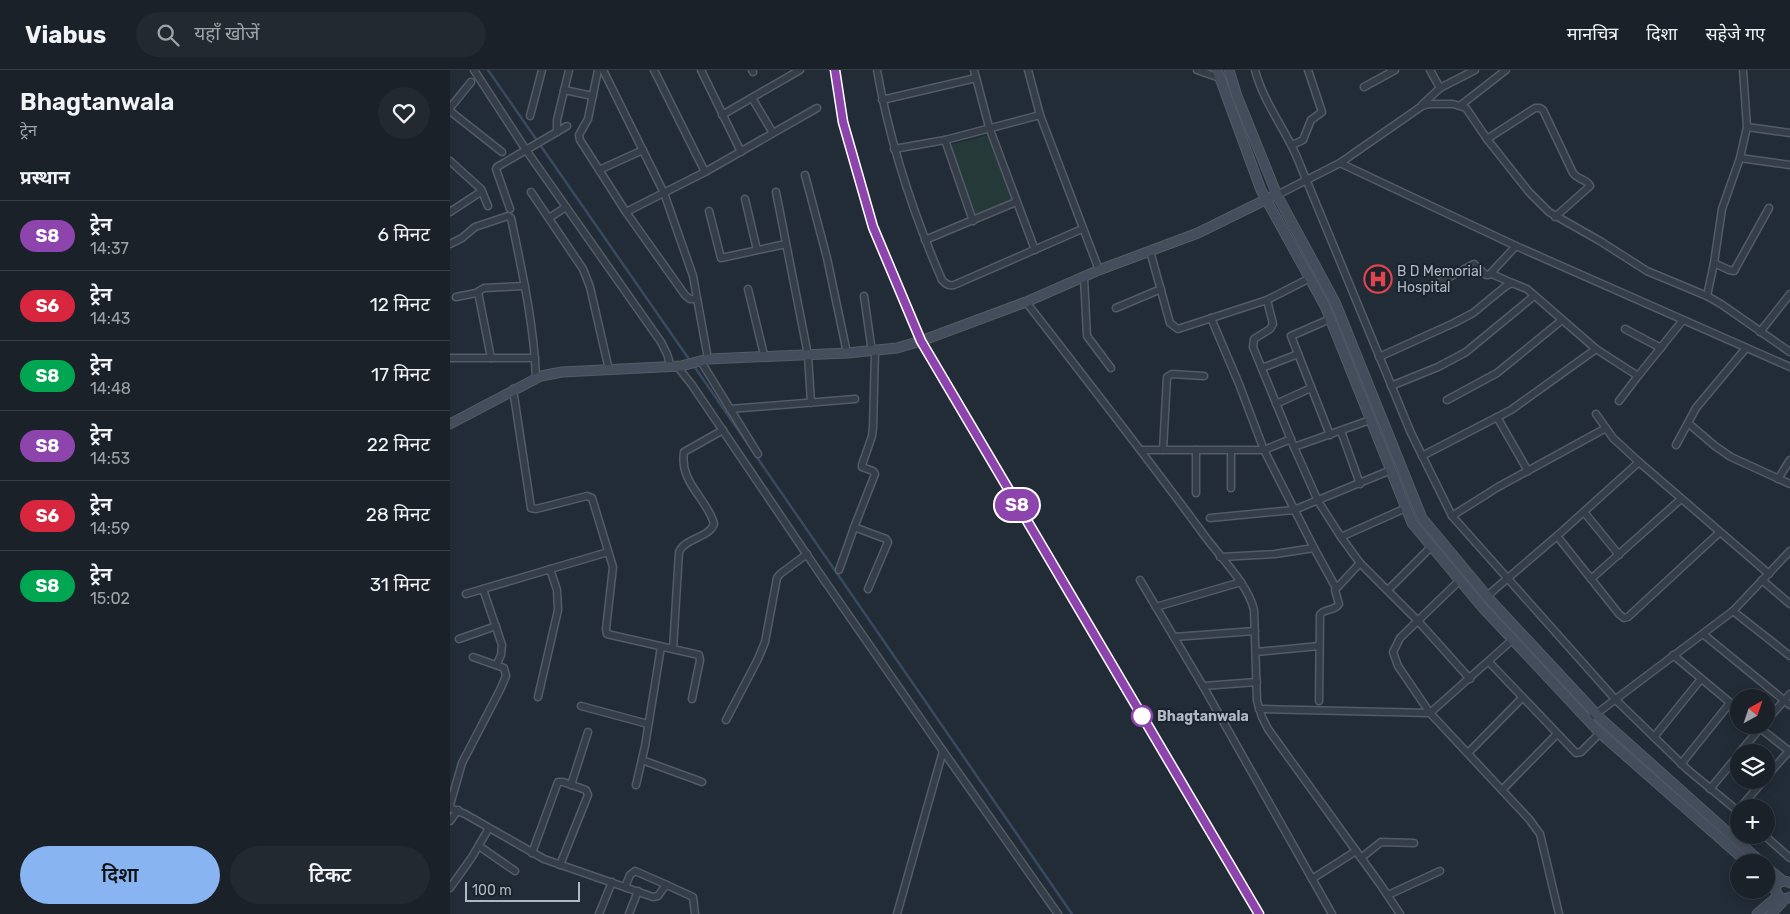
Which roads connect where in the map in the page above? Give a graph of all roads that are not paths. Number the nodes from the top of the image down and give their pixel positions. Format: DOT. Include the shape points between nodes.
graph roads {
  1 [pos="474,70"];
  2 [pos="542,70"];
  3 [pos="569,70"];
  4 [pos="598,70"];
  5 [pos="603,70"];
  6 [pos="654,70"];
  7 [pos="701,70"];
  8 [pos="800,70"];
  9 [pos="877,70"];
  10 [pos="974,70"];
  11 [pos="1028,70"];
  12 [pos="1197,70"];
  13 [pos="1229,70"];
  14 [pos="1256,70"];
  15 [pos="1308,70"];
  16 [pos="1395,70"];
  17 [pos="1430,70"];
  18 [pos="1475,70"];
  19 [pos="1506,70"];
  20 [pos="1743,70"];
  21 [pos="1218,74"];
  22 [pos="976,78"];
  23 [pos="471,82"];
  24 [pos="1364,88"];
  25 [pos="1440,88"];
  26 [pos="564,90"];
  27 [pos="593,96"];
  28 [pos="752,98"];
  29 [pos="882,100"];
  30 [pos="1461,105"];
  31 [pos="1422,106"];
  32 [pos="450,108"];
  33 [pos="817,108"];
  34 [pos="450,112"];
  35 [pos="722,115"];
  36 [pos="1040,115"];
  37 [pos="530,116"];
  38 [pos="567,126"];
  39 [pos="989,127"];
  40 [pos="1747,127"];
  41 [pos="557,132"];
  42 [pos="773,133"];
  43 [pos="1790,133"];
  44 [pos="1486,139"];
  45 [pos="945,140"];
  46 [pos="1292,145"];
  47 [pos="527,149"];
  48 [pos="894,149"];
  49 [pos="643,150"];
  50 [pos="502,152"];
  51 [pos="741,152"];
  52 [pos="1740,158"];
  53 [pos="450,161"];
  54 [pos="1340,163"];
  55 [pos="1790,165"];
  56 [pos="599,170"];
  57 [pos="706,172"];
  58 [pos="806,175"];
  59 [pos="1306,181"];
  60 [pos="482,191"];
  61 [pos="531,192"];
  62 [pos="776,192"];
  63 [pos="664,193"];
  64 [pos="1277,195"];
  65 [pos="744,199"];
  66 [pos="1267,199"];
  67 [pos="1016,202"];
  68 [pos="488,206"];
  69 [pos="566,207"];
  70 [pos="1769,208"];
  71 [pos="510,209"];
  72 [pos="450,211"];
  73 [pos="708,211"];
  74 [pos="626,212"];
  75 [pos="1555,217"];
  76 [pos="549,218"];
  77 [pos="973,221"];
  78 [pos="1082,229"];
  79 [pos="925,240"];
  80 [pos="450,244"];
  81 [pos="786,244"];
  82 [pos="1516,246"];
  83 [pos="757,250"];
  84 [pos="1035,250"];
  85 [pos="1150,251"];
  86 [pos="1714,263"];
  87 [pos="1099,270"];
  88 [pos="1492,274"];
  89 [pos="1084,278"];
  90 [pos="1310,278"];
  91 [pos="1512,283"];
  92 [pos="525,286"];
  93 [pos="1160,288"];
  94 [pos="748,289"];
  95 [pos="1425,290"];
  96 [pos="478,292"];
  97 [pos="1790,294"];
  98 [pos="864,296"];
  99 [pos="1534,296"];
  100 [pos="1707,296"];
  101 [pos="456,297"];
  102 [pos="698,299"];
  103 [pos="1267,300"];
  104 [pos="1026,302"];
  105 [pos="1116,308"];
  106 [pos="1211,318"];
  107 [pos="1330,320"];
  108 [pos="1562,320"];
  109 [pos="1683,320"];
  110 [pos="1625,329"];
  111 [pos="1760,332"];
  112 [pos="1661,348"];
  113 [pos="1746,348"];
  114 [pos="1596,350"];
  115 [pos="874,352"];
  116 [pos="1790,352"];
  117 [pos="847,354"];
  118 [pos="1298,354"];
  119 [pos="808,355"];
  120 [pos="764,356"];
  121 [pos="450,357"];
  122 [pos="1378,357"];
  123 [pos="490,358"];
  124 [pos="536,358"];
  125 [pos="701,360"];
  126 [pos="677,366"];
  127 [pos="1790,367"];
  128 [pos="1110,368"];
  129 [pos="1262,368"];
  130 [pos="609,370"];
  131 [pos="1204,376"];
  132 [pos="1638,376"];
  133 [pos="536,378"];
  134 [pos="1391,386"];
  135 [pos="1312,388"];
  136 [pos="513,389"];
  137 [pos="855,399"];
  138 [pos="1447,400"];
  139 [pos="1619,401"];
  140 [pos="811,403"];
  141 [pos="1276,404"];
  142 [pos="730,410"];
  143 [pos="1596,414"];
  144 [pos="1497,417"];
  145 [pos="1370,420"];
  146 [pos="1688,423"];
  147 [pos="450,424"];
  148 [pos="1606,428"];
  149 [pos="723,430"];
  150 [pos="1340,431"];
  151 [pos="1330,434"];
  152 [pos="1290,440"];
  153 [pos="1676,445"];
  154 [pos="1294,447"];
  155 [pos="1141,450"];
  156 [pos="1163,450"];
  157 [pos="1196,450"];
  158 [pos="1264,450"];
  159 [pos="1231,451"];
  160 [pos="758,454"];
  161 [pos="1422,456"];
  162 [pos="1790,460"];
  163 [pos="1639,462"];
  164 [pos="1391,470"];
  165 [pos="1528,471"];
  166 [pos="1778,479"];
  167 [pos="1360,484"];
  168 [pos="1790,484"];
  169 [pos="1231,488"];
  170 [pos="1196,494"];
  171 [pos="1682,499"];
  172 [pos="1318,501"];
  173 [pos="1406,508"];
  174 [pos="1294,510"];
  175 [pos="1584,512"];
  176 [pos="1452,516"];
  177 [pos="1210,518"];
  178 [pos="854,527"];
  179 [pos="1720,532"];
  180 [pos="1557,536"];
  181 [pos="1342,537"];
  182 [pos="1432,546"];
  183 [pos="1314,548"];
  184 [pos="608,552"];
  185 [pos="807,554"];
  186 [pos="1619,555"];
  187 [pos="1789,556"];
  188 [pos="1220,557"];
  189 [pos="1360,562"];
  190 [pos="550,569"];
  191 [pos="839,570"];
  192 [pos="1769,574"];
  193 [pos="1506,579"];
  194 [pos="1591,579"];
  195 [pos="1140,580"];
  196 [pos="1460,580"];
  197 [pos="1762,580"];
  198 [pos="1241,582"];
  199 [pos="1336,588"];
  200 [pos="483,589"];
  201 [pos="868,589"];
  202 [pos="1388,590"];
  203 [pos="466,594"];
  204 [pos="1487,596"];
  205 [pos="1790,604"];
  206 [pos="1156,607"];
  207 [pos="1733,611"];
  208 [pos="1418,621"];
  209 [pos="496,626"];
  210 [pos="1255,631"];
  211 [pos="1703,634"];
  212 [pos="1174,637"];
  213 [pos="459,639"];
  214 [pos="1512,640"];
  215 [pos="1319,646"];
  216 [pos="661,647"];
  217 [pos="673,649"];
  218 [pos="1256,652"];
  219 [pos="1673,655"];
  220 [pos="473,656"];
  221 [pos="1790,656"];
  222 [pos="1489,662"];
  223 [pos="497,664"];
  224 [pos="1470,679"];
  225 [pos="1702,679"];
  226 [pos="1257,682"];
  227 [pos="1203,686"];
  228 [pos="1790,694"];
  229 [pos="538,697"];
  230 [pos="1522,698"];
  231 [pos="692,699"];
  232 [pos="1615,699"];
  233 [pos="1320,701"];
  234 [pos="1787,703"];
  235 [pos="1730,704"];
  236 [pos="581,706"];
  237 [pos="1259,710"];
  238 [pos="1430,713"];
  239 [pos="1775,713"];
  240 [pos="1596,714"];
  241 [pos="726,720"];
  242 [pos="1588,720"];
  243 [pos="648,724"];
  244 [pos="588,732"];
  245 [pos="1600,733"];
  246 [pos="1557,734"];
  247 [pos="1754,734"];
  248 [pos="1770,734"];
  249 [pos="1654,737"];
  250 [pos="1746,744"];
  251 [pos="943,751"];
  252 [pos="1790,751"];
  253 [pos="1468,754"];
  254 [pos="642,760"];
  255 [pos="1682,764"];
  256 [pos="1730,764"];
  257 [pos="1775,768"];
  258 [pos="702,782"];
  259 [pos="636,784"];
  260 [pos="571,785"];
  261 [pos="1710,788"];
  262 [pos="1757,789"];
  263 [pos="1502,790"];
  264 [pos="1748,799"];
  265 [pos="1730,803"];
  266 [pos="450,806"];
  267 [pos="458,810"];
  268 [pos="450,821"];
  269 [pos="489,828"];
  270 [pos="1414,843"];
  271 [pos="1774,844"];
  272 [pos="479,846"];
  273 [pos="1356,851"];
  274 [pos="532,853"];
  275 [pos="1739,854"];
  276 [pos="1752,854"];
  277 [pos="1362,858"];
  278 [pos="1790,858"];
  279 [pos="560,865"];
  280 [pos="1440,870"];
  281 [pos="515,871"];
  282 [pos="1775,878"];
  283 [pos="1312,879"];
  284 [pos="612,882"];
  285 [pos="667,885"];
  286 [pos="625,887"];
  287 [pos="450,888"];
  288 [pos="1785,890"];
  289 [pos="638,891"];
  290 [pos="1388,895"];
  291 [pos="599,914"];
  292 [pos="629,914"];
  293 [pos="695,914"];
  294 [pos="897,914"];
  295 [pos="1058,914"];
  296 [pos="1332,914"];
  297 [pos="1400,914"];
  298 [pos="1559,914"];
  299 [pos="1757,914"];
  300 [pos="1771,914"];
  1 -- 47 [label="street"];
  2 -- 37 [label="street"];
  3 -- 26 [label="street"];
  4 -- 27 [label="street"];
  5 -- 49 [label="street"];
  6 -- 57 [label="street"];
  7 -- 35 [label="street"];
  8 -- 28 [label="street"];
  9 -- 29 [label="street"];
  10 -- 22 [label="street"];
  11 -- 36 [label="street"];
  12 -- 21 [label="street"];
  13 -- 64 [label="main road"];
  14 -- 46 [label="street" via="1266,99"];
  15 -- 46 [label="street" via="1322,112 1311,120 1303,140"];
  16 -- 24 [label="street"];
  17 -- 25 [label="street"];
  18 -- 25 [label="street"];
  19 -- 30 [label="street"];
  20 -- 40 [label="street"];
  21 -- 66 [label="main road"];
  22 -- 29 [label="street"];
  22 -- 39 [label="street"];
  23 -- 32 [label="street"];
  25 -- 31 [label="street"];
  26 -- 27 [label="street"];
  26 -- 41 [label="street"];
  27 -- 56 [label="street" via="588,119 579,136"];
  28 -- 35 [label="street"];
  28 -- 42 [label="street"];
  29 -- 48 [label="street"];
  30 -- 31 [label="street" via="1436,103"];
  30 -- 44 [label="street" via="1470,112"];
  31 -- 54 [label="street"];
  33 -- 42 [label="street"];
  34 -- 50 [label="street"];
  35 -- 51 [label="street"];
  36 -- 39 [label="street"];
  36 -- 78 [label="street"];
  38 -- 41 [label="street"];
  39 -- 45 [label="street"];
  39 -- 67 [label="street"];
  40 -- 43 [label="street"];
  40 -- 52 [label="street"];
  41 -- 47 [label="street"];
  42 -- 51 [label="street"];
  44 -- 75 [label="street" via="1543,208"];
  44 -- 75 [label="street" via="1536,108 1543,110 1573,173 1590,186"];
  45 -- 48 [label="street"];
  45 -- 77 [label="street"];
  46 -- 59 [label="street"];
  47 -- 69 [label="street"];
  47 -- 71 [label="street" via="496,169"];
  48 -- 79 [label="street"];
  49 -- 56 [label="street"];
  49 -- 63 [label="street"];
  51 -- 57 [label="street"];
  52 -- 55 [label="street"];
  52 -- 86 [label="street" via="1722,209"];
  53 -- 60 [label="street"];
  54 -- 59 [label="street"];
  54 -- 82 [label="street"];
  56 -- 74 [label="street"];
  57 -- 63 [label="street"];
  58 -- 117 [label="street"];
  59 -- 64 [label="street"];
  59 -- 122 [label="street"];
  60 -- 68 [label="street"];
  60 -- 72 [label="street"];
  61 -- 76 [label="street"];
  62 -- 81 [label="street"];
  63 -- 74 [label="street"];
  63 -- 102 [label="street" via="689,262"];
  64 -- 66 [label="main road"];
  64 -- 204 [label="main road" via="1335,302 1422,518"];
  65 -- 83 [label="street"];
  66 -- 85 [label="main road" via="1198,233"];
  66 -- 90 [label="main road"];
  67 -- 77 [label="street"];
  67 -- 84 [label="street"];
  69 -- 76 [label="street"];
  69 -- 126 [label="street"];
  70 -- 86 [label="street" via="1734,270"];
  73 -- 83 [label="street" via="720,258"];
  74 -- 102 [label="street" via="685,295"];
  75 -- 100 [label="street" via="1647,271"];
  76 -- 130 [label="street" via="578,258 587,278"];
  77 -- 79 [label="street"];
  78 -- 84 [label="street"];
  78 -- 87 [label="street"];
  79 -- 84 [label="street" via="942,280 949,286"];
  80 -- 92 [label="street" via="475,227 510,216"];
  81 -- 83 [label="street"];
  81 -- 119 [label="street"];
  82 -- 88 [label="street"];
  82 -- 109 [label="street"];
  85 -- 87 [label="main road"];
  85 -- 93 [label="street"];
  86 -- 100 [label="street"];
  87 -- 89 [label="main road"];
  88 -- 91 [label="street"];
  88 -- 95 [label="street" via="1486,275 1477,264 1470,264"];
  89 -- 104 [label="main road"];
  89 -- 128 [label="street" via="1087,336"];
  90 -- 103 [label="street"];
  90 -- 107 [label="main road"];
  91 -- 99 [label="street"];
  91 -- 122 [label="street" via="1474,313"];
  92 -- 96 [label="street" via="484,288"];
  92 -- 124 [label="street"];
  93 -- 105 [label="street"];
  93 -- 106 [label="street" via="1173,327 1183,329"];
  94 -- 120 [label="street"];
  96 -- 101 [label="street"];
  96 -- 123 [label="street"];
  97 -- 111 [label="street"];
  98 -- 115 [label="street"];
  99 -- 108 [label="street"];
  99 -- 134 [label="street" via="1466,352"];
  100 -- 111 [label="street"];
  102 -- 125 [label="street"];
  103 -- 106 [label="street"];
  103 -- 129 [label="street" via="1273,324 1252,342"];
  104 -- 115 [label="main road" via="921,341"];
  104 -- 155 [label="street"];
  106 -- 158 [label="street"];
  107 -- 118 [label="street" via="1292,335"];
  107 -- 145 [label="main road"];
  108 -- 114 [label="street"];
  108 -- 138 [label="street" via="1497,374"];
  109 -- 112 [label="street"];
  109 -- 113 [label="street"];
  110 -- 112 [label="street"];
  111 -- 116 [label="street"];
  112 -- 132 [label="street"];
  113 -- 127 [label="street"];
  113 -- 146 [label="street" via="1702,400"];
  114 -- 132 [label="street"];
  114 -- 144 [label="street"];
  115 -- 117 [label="main road"];
  115 -- 178 [label="street" via="874,428 862,467 875,474"];
  117 -- 119 [label="main road"];
  118 -- 129 [label="street"];
  118 -- 135 [label="street"];
  119 -- 120 [label="main road"];
  119 -- 140 [label="street"];
  120 -- 125 [label="main road"];
  121 -- 123 [label="street"];
  122 -- 134 [label="street"];
  123 -- 124 [label="street"];
  124 -- 133 [label="street"];
  125 -- 126 [label="main road"];
  125 -- 142 [label="street"];
  126 -- 130 [label="main road"];
  126 -- 149 [label="street"];
  129 -- 141 [label="street"];
  130 -- 133 [label="main road" via="562,372"];
  131 -- 156 [label="street" via="1167,376"];
  132 -- 139 [label="street"];
  133 -- 136 [label="main road"];
  134 -- 161 [label="street"];
  135 -- 141 [label="street"];
  135 -- 151 [label="street"];
  136 -- 147 [label="main road"];
  136 -- 184 [label="street" via="531,508 536,510 590,496"];
  137 -- 140 [label="street"];
  140 -- 142 [label="street"];
  141 -- 152 [label="street"];
  142 -- 160 [label="street"];
  143 -- 148 [label="street"];
  144 -- 161 [label="street"];
  144 -- 165 [label="street"];
  145 -- 150 [label="street"];
  145 -- 164 [label="main road"];
  146 -- 153 [label="street"];
  146 -- 166 [label="street" via="1731,457"];
  148 -- 163 [label="street"];
  148 -- 165 [label="street"];
  149 -- 185 [label="street"];
  149 -- 217 [label="street" via="684,452 688,481 714,524 679,552"];
  150 -- 151 [label="street"];
  150 -- 167 [label="street"];
  151 -- 154 [label="street"];
  152 -- 154 [label="street"];
  152 -- 158 [label="street"];
  154 -- 172 [label="street"];
  155 -- 156 [label="street"];
  155 -- 188 [label="street"];
  156 -- 157 [label="street"];
  157 -- 159 [label="street"];
  157 -- 170 [label="street"];
  158 -- 159 [label="street"];
  158 -- 174 [label="street"];
  159 -- 169 [label="street"];
  161 -- 176 [label="street"];
  162 -- 166 [label="street"];
  163 -- 171 [label="street"];
  163 -- 175 [label="street"];
  164 -- 167 [label="street"];
  164 -- 173 [label="main road"];
  165 -- 176 [label="street"];
  166 -- 168 [label="street"];
  167 -- 172 [label="street"];
  171 -- 179 [label="street"];
  171 -- 186 [label="street"];
  172 -- 174 [label="street"];
  172 -- 181 [label="street"];
  173 -- 181 [label="street"];
  173 -- 182 [label="main road" via="1412,523"];
  174 -- 177 [label="street"];
  174 -- 183 [label="street"];
  175 -- 180 [label="street"];
  175 -- 186 [label="street"];
  176 -- 193 [label="street"];
  178 -- 191 [label="street"];
  178 -- 201 [label="street" via="888,542"];
  179 -- 192 [label="street"];
  179 -- 194 [label="street" via="1628,617 1619,614"];
  180 -- 193 [label="street"];
  180 -- 194 [label="street"];
  181 -- 189 [label="street"];
  182 -- 196 [label="main road"];
  182 -- 202 [label="street"];
  183 -- 188 [label="street"];
  183 -- 199 [label="street"];
  184 -- 190 [label="street"];
  184 -- 216 [label="street" via="613,571 607,634"];
  185 -- 241 [label="street" via="777,578 765,642"];
  185 -- 251 [label="street"];
  186 -- 194 [label="street"];
  187 -- 192 [label="street"];
  188 -- 198 [label="street"];
  189 -- 199 [label="street"];
  189 -- 202 [label="street"];
  190 -- 200 [label="street"];
  190 -- 229 [label="street" via="557,590 558,610"];
  192 -- 197 [label="street"];
  193 -- 204 [label="street"];
  193 -- 232 [label="street"];
  195 -- 206 [label="street"];
  196 -- 208 [label="street"];
  196 -- 214 [label="main road"];
  197 -- 205 [label="street"];
  197 -- 207 [label="street"];
  198 -- 206 [label="street"];
  198 -- 210 [label="street" via="1252,599"];
  199 -- 215 [label="street" via="1338,606 1320,615"];
  200 -- 203 [label="street"];
  200 -- 209 [label="street"];
  202 -- 208 [label="street"];
  204 -- 240 [label="main road"];
  206 -- 212 [label="street"];
  207 -- 211 [label="street"];
  207 -- 221 [label="street"];
  208 -- 224 [label="street"];
  208 -- 238 [label="street" via="1400,638 1393,652 1398,666"];
  209 -- 213 [label="street"];
  209 -- 223 [label="street" via="502,650"];
  210 -- 212 [label="street"];
  210 -- 218 [label="street"];
  211 -- 219 [label="street"];
  211 -- 234 [label="street"];
  212 -- 227 [label="street"];
  214 -- 222 [label="street"];
  214 -- 242 [label="main road"];
  215 -- 218 [label="street"];
  215 -- 233 [label="street"];
  216 -- 217 [label="street"];
  216 -- 243 [label="street"];
  217 -- 231 [label="street" via="700,656"];
  218 -- 226 [label="street"];
  219 -- 225 [label="street"];
  219 -- 232 [label="street"];
  220 -- 223 [label="street"];
  222 -- 224 [label="street"];
  222 -- 230 [label="street"];
  223 -- 266 [label="street" via="504,668 506,676 462,763"];
  224 -- 238 [label="street"];
  225 -- 235 [label="street"];
  225 -- 249 [label="street"];
  226 -- 227 [label="street"];
  226 -- 237 [label="street"];
  227 -- 283 [label="street"];
  228 -- 234 [label="street"];
  230 -- 246 [label="street"];
  230 -- 253 [label="street"];
  232 -- 240 [label="street"];
  232 -- 249 [label="street"];
  234 -- 239 [label="street"];
  235 -- 255 [label="street"];
  236 -- 243 [label="street"];
  237 -- 238 [label="street"];
  237 -- 273 [label="street" via="1268,730"];
  238 -- 253 [label="street"];
  240 -- 242 [label="street"];
  240 -- 276 [label="main road"];
  242 -- 245 [label="main road"];
  243 -- 254 [label="street"];
  244 -- 260 [label="street"];
  245 -- 246 [label="street" via="1579,753"];
  245 -- 275 [label="main road"];
  246 -- 263 [label="street"];
  247 -- 250 [label="street"];
  248 -- 252 [label="street"];
  249 -- 255 [label="street"];
  251 -- 294 [label="street"];
  251 -- 295 [label="street"];
  252 -- 257 [label="street"];
  253 -- 263 [label="street"];
  254 -- 258 [label="street"];
  254 -- 259 [label="street"];
  255 -- 261 [label="street"];
  256 -- 261 [label="street"];
  260 -- 274 [label="street" via="560,781 556,784"];
  260 -- 279 [label="street" via="586,790 588,795"];
  261 -- 265 [label="street"];
  262 -- 264 [label="street"];
  263 -- 298 [label="street" via="1540,834"];
  266 -- 267 [label="street"];
  267 -- 268 [label="street"];
  267 -- 269 [label="street"];
  269 -- 272 [label="street"];
  269 -- 274 [label="street"];
  270 -- 277 [label="street" via="1381,842"];
  271 -- 278 [label="street"];
  272 -- 281 [label="street"];
  272 -- 287 [label="street"];
  273 -- 277 [label="street"];
  273 -- 283 [label="street"];
  274 -- 279 [label="street"];
  277 -- 290 [label="street"];
  279 -- 284 [label="street"];
  280 -- 290 [label="street"];
  282 -- 288 [label="main road"];
  283 -- 296 [label="street"];
  284 -- 286 [label="street"];
  284 -- 291 [label="street"];
  285 -- 286 [label="street" via="635,871"];
  285 -- 289 [label="street" via="655,897"];
  285 -- 293 [label="street" via="693,897"];
  286 -- 289 [label="street"];
  288 -- 299 [label="main road"];
  288 -- 300 [label="main road"];
  289 -- 292 [label="street"];
  290 -- 297 [label="street"];
}
